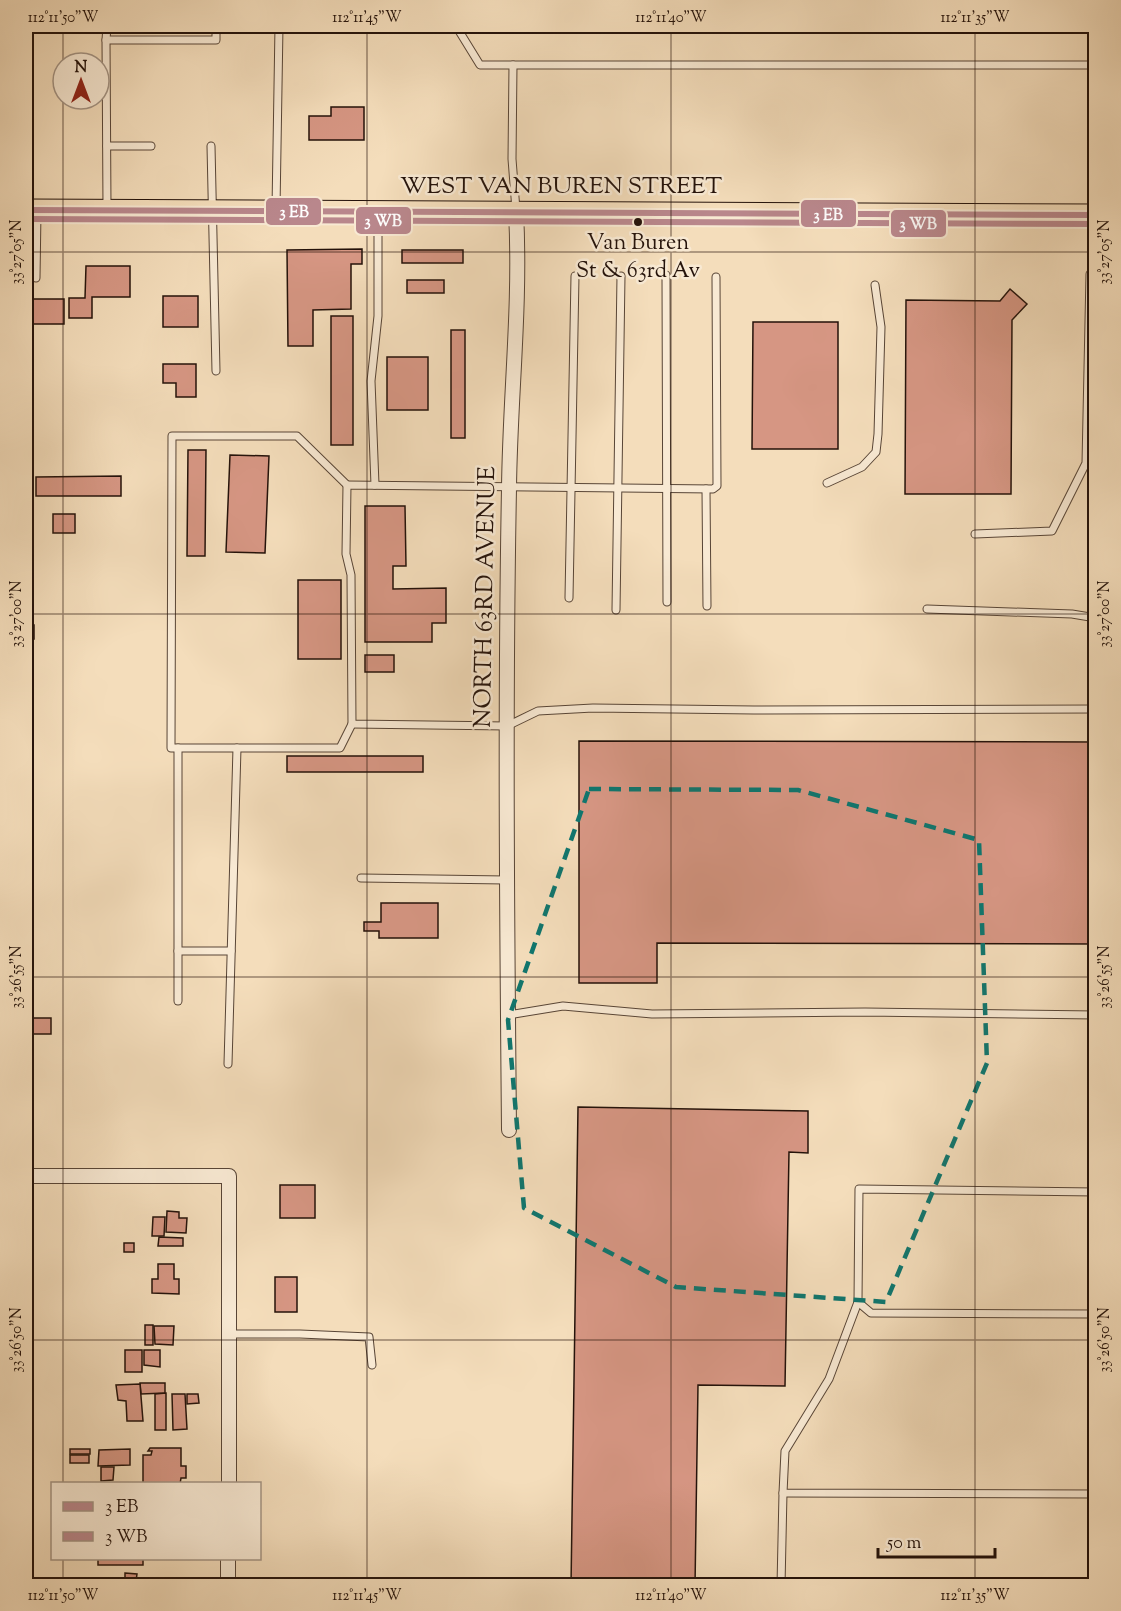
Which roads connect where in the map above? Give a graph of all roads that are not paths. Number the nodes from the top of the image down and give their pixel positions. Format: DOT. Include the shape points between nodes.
graph roads {
  1 [pos="107,26"];
  2 [pos="216,26"];
  3 [pos="279,26"];
  4 [pos="456,26"];
  5 [pos="106,40"];
  6 [pos="513,65"];
  7 [pos="1095,65"];
  8 [pos="107,146"];
  9 [pos="151,146"];
  10 [pos="211,146"];
  11 [pos="31,210"];
  12 [pos="107,210"];
  13 [pos="212,211"];
  14 [pos="276,211"];
  15 [pos="378,211"];
  16 [pos="516,212"];
  17 [pos="1095,215"];
  18 [pos="1090,274"];
  19 [pos="666,275"];
  20 [pos="574,276"];
  21 [pos="621,276"];
  22 [pos="716,277"];
  23 [pos="36,278"];
  24 [pos="876,285"];
  25 [pos="216,371"];
  26 [pos="827,483"];
  27 [pos="347,485"];
  28 [pos="375,485"];
  29 [pos="509,486"];
  30 [pos="572,487"];
  31 [pos="618,488"];
  32 [pos="667,488"];
  33 [pos="706,489"];
  34 [pos="975,534"];
  35 [pos="569,598"];
  36 [pos="667,602"];
  37 [pos="707,606"];
  38 [pos="927,609"];
  39 [pos="616,610"];
  40 [pos="1095,618"];
  41 [pos="1095,709"];
  42 [pos="352,724"];
  43 [pos="507,726"];
  44 [pos="178,748"];
  45 [pos="237,748"];
  46 [pos="361,878"];
  47 [pos="506,880"];
  48 [pos="178,951"];
  49 [pos="231,951"];
  50 [pos="178,1001"];
  51 [pos="508,1015"];
  52 [pos="1095,1015"];
  53 [pos="228,1064"];
  54 [pos="509,1130"];
  55 [pos="26,1176"];
  56 [pos="1095,1192"];
  57 [pos="858,1302"];
  58 [pos="1095,1314"];
  59 [pos="229,1334"];
  60 [pos="372,1365"];
  61 [pos="228,1482"];
  62 [pos="783,1493"];
  63 [pos="1095,1494"];
  64 [pos="228,1560"];
  65 [pos="228,1586"];
  66 [pos="781,1586"];
  1 -- 5 [label="lane"];
  2 -- 5 [label="lane" via="216,40"];
  3 -- 14 [label="lane"];
  4 -- 6 [label="lane" via="480,65"];
  5 -- 8 [label="lane"];
  6 -- 7 [label="lane"];
  6 -- 16 [label="lane, NORTH 63RD AVENUE"];
  8 -- 9 [label="lane"];
  8 -- 12 [label="lane"];
  10 -- 13 [label="lane"];
  11 -- 12 [label="main road, WEST VAN BUREN STREET"];
  11 -- 23 [label="lane"];
  12 -- 13 [label="main road, WEST VAN BUREN STREET"];
  13 -- 14 [label="main road, WEST VAN BUREN STREET"];
  13 -- 25 [label="lane"];
  14 -- 15 [label="main road, WEST VAN BUREN STREET"];
  15 -- 16 [label="main road, WEST VAN BUREN STREET"];
  15 -- 28 [label="lane" via="378,316 371,381"];
  16 -- 17 [label="main road, WEST VAN BUREN STREET"];
  16 -- 29 [label="street, NORTH 63RD AVENUE" via="517,326"];
  18 -- 34 [label="lane" via="1086,463 1052,531"];
  19 -- 32 [label="lane"];
  20 -- 30 [label="lane"];
  21 -- 31 [label="lane"];
  22 -- 33 [label="lane" via="717,486"];
  24 -- 26 [label="lane" via="881,327 876,452 862,467"];
  27 -- 28 [label="lane"];
  27 -- 42 [label="lane"];
  27 -- 44 [label="lane" via="297,436 172,436 171,748"];
  28 -- 29 [label="lane"];
  29 -- 30 [label="lane"];
  29 -- 43 [label="street, NORTH 63RD AVENUE"];
  30 -- 31 [label="lane"];
  30 -- 35 [label="lane"];
  31 -- 32 [label="lane"];
  31 -- 39 [label="lane"];
  32 -- 33 [label="lane"];
  32 -- 36 [label="lane"];
  33 -- 37 [label="lane"];
  38 -- 40 [label="lane"];
  41 -- 43 [label="lane" via="593,708 537,711"];
  42 -- 43 [label="lane"];
  42 -- 45 [label="lane" via="340,748"];
  43 -- 47 [label="street, NORTH 63RD AVENUE"];
  44 -- 45 [label="lane"];
  44 -- 48 [label="lane"];
  45 -- 49 [label="lane"];
  46 -- 47 [label="lane"];
  47 -- 51 [label="street, NORTH 63RD AVENUE"];
  48 -- 49 [label="lane"];
  48 -- 50 [label="lane"];
  49 -- 53 [label="lane"];
  51 -- 52 [label="lane" via="563,1006 652,1014"];
  51 -- 54 [label="street, NORTH 63RD AVENUE"];
  55 -- 59 [label="street" via="229,1176"];
  56 -- 57 [label="lane" via="859,1189"];
  57 -- 58 [label="lane" via="871,1313"];
  57 -- 62 [label="lane" via="829,1378 785,1451"];
  59 -- 60 [label="lane" via="369,1337"];
  59 -- 61 [label="street"];
  62 -- 63 [label="lane"];
  62 -- 66 [label="lane"];
  64 -- 65 [label="street"];
}
